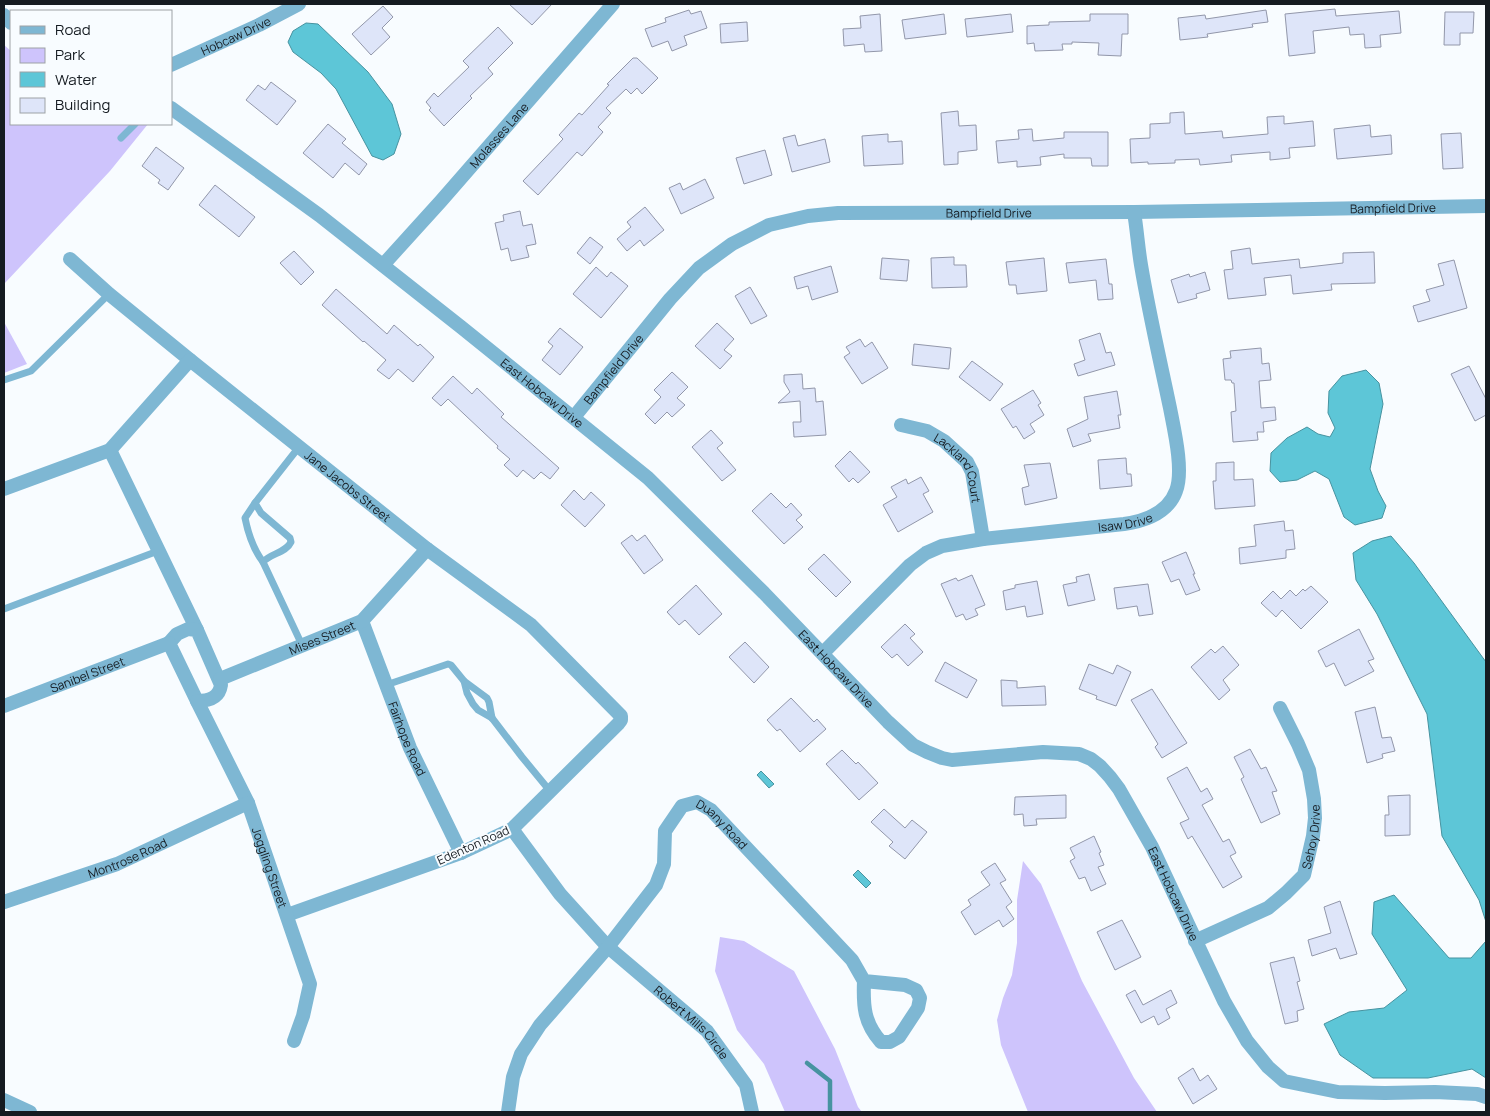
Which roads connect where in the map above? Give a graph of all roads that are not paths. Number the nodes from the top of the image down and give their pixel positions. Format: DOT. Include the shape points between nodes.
graph roads {
  1 [pos="299,4"];
  2 [pos="613,4"];
  3 [pos="172,65"];
  4 [pos="172,109"];
  5 [pos="134,125"];
  6 [pos="121,138"];
  7 [pos="1486,206"];
  8 [pos="1134,212"];
  9 [pos="70,258"];
  10 [pos="383,265"];
  11 [pos="109,294"];
  12 [pos="190,360"];
  13 [pos="4,380"];
  14 [pos="574,417"];
  15 [pos="901,424"];
  16 [pos="298,447"];
  17 [pos="110,450"];
  18 [pos="4,489"];
  19 [pos="255,503"];
  20 [pos="983,538"];
  21 [pos="427,550"];
  22 [pos="158,551"];
  23 [pos="263,562"];
  24 [pos="4,609"];
  25 [pos="362,621"];
  26 [pos="197,630"];
  27 [pos="169,643"];
  28 [pos="302,645"];
  29 [pos="823,653"];
  30 [pos="220,679"];
  31 [pos="464,681"];
  32 [pos="386,685"];
  33 [pos="197,701"];
  34 [pos="4,706"];
  35 [pos="1280,708"];
  36 [pos="621,716"];
  37 [pos="492,718"];
  38 [pos="550,792"];
  39 [pos="248,803"];
  40 [pos="512,829"];
  41 [pos="461,853"];
  42 [pos="4,902"];
  43 [pos="287,915"];
  44 [pos="1195,941"];
  45 [pos="608,947"];
  46 [pos="864,981"];
  47 [pos="294,1041"];
  48 [pos="1486,1097"];
  49 [pos="4,1100"];
  50 [pos="30,1112"];
  51 [pos="508,1112"];
  52 [pos="752,1112"];
  1 -- 3 [label="street, Hobcaw Drive"];
  2 -- 10 [label="street, Molasses Lane"];
  4 -- 10 [label="street, East Hobcaw Drive"];
  5 -- 6 [label="lane"];
  7 -- 8 [label="street, Bampfield Drive"];
  8 -- 14 [label="street, Bampfield Drive" via="838,212 769,225 732,244 699,268"];
  8 -- 20 [label="street, Isaw Drive" via="1141,265 1176,440 1179,474 1176,491 1163,509 1142,521"];
  9 -- 11 [label="street, Jane Jacobs Street"];
  10 -- 14 [label="street, East Hobcaw Drive"];
  11 -- 12 [label="street, Jane Jacobs Street"];
  11 -- 13 [label="lane" via="30,371"];
  12 -- 16 [label="street, Jane Jacobs Street"];
  12 -- 17 [label="street"];
  14 -- 29 [label="street, East Hobcaw Drive" via="648,478"];
  15 -- 20 [label="street, Lackland Court" via="927,431 944,441 967,462 972,472"];
  16 -- 19 [label="lane"];
  16 -- 21 [label="street, Jane Jacobs Street"];
  17 -- 18 [label="street"];
  17 -- 22 [label="street"];
  19 -- 23 [label="lane" via="244,518"];
  19 -- 23 [label="lane" via="291,542"];
  20 -- 29 [label="street, Isaw Drive" via="942,546 926,553 910,565"];
  21 -- 25 [label="street, Mises Street"];
  21 -- 36 [label="street, Jane Jacobs Street" via="531,625"];
  22 -- 24 [label="lane"];
  22 -- 26 [label="street"];
  23 -- 28 [label="lane"];
  25 -- 28 [label="street, Mises Street"];
  25 -- 32 [label="street, Fairhope Road"];
  26 -- 27 [label="street, Sanibel Street" via="182,630"];
  26 -- 30 [label="street"];
  27 -- 33 [label="street, Joggling Street"];
  27 -- 34 [label="street, Sanibel Street"];
  28 -- 30 [label="street, Mises Street"];
  29 -- 44 [label="street, East Hobcaw Drive" via="914,745 942,758 952,760 1043,752 1079,754 1091,759 1119,788 1152,847"];
  30 -- 33 [label="street" via="220,692 215,697"];
  31 -- 32 [label="lane" via="448,664"];
  31 -- 37 [label="lane" via="473,704"];
  31 -- 37 [label="lane" via="487,698"];
  32 -- 41 [label="street, Fairhope Road" via="410,748"];
  33 -- 39 [label="street, Joggling Street"];
  35 -- 44 [label="street, Sehoy Drive" via="1309,770 1314,799 1313,836 1304,875 1268,908"];
  36 -- 38 [label="street, Edenton Road" via="618,724"];
  37 -- 38 [label="lane"];
  38 -- 40 [label="street, Edenton Road"];
  39 -- 42 [label="street, Montrose Road" via="117,864"];
  39 -- 43 [label="street, Joggling Street"];
  40 -- 41 [label="street, Edenton Road"];
  40 -- 45 [label="street, Robert Mills Circle" via="560,894"];
  41 -- 43 [label="street, Edenton Road"];
  43 -- 47 [label="street, Joggling Street" via="310,984"];
  44 -- 48 [label="street, East Hobcaw Drive" via="1247,1041 1284,1081 1338,1092 1435,1092"];
  45 -- 46 [label="street, Duany Road" via="656,885 664,864 665,831 682,806 697,802 711,810 832,938 852,960"];
  45 -- 51 [label="street" via="540,1025 521,1054 513,1077"];
  45 -- 52 [label="street, Robert Mills Circle" via="707,1032 746,1085"];
  46 -- 46 [label="street" via="863,1001 872,1032 881,1042 890,1042 899,1037 918,1008 920,998 916,990 905,985"];
  49 -- 50 [label="street"];
}
